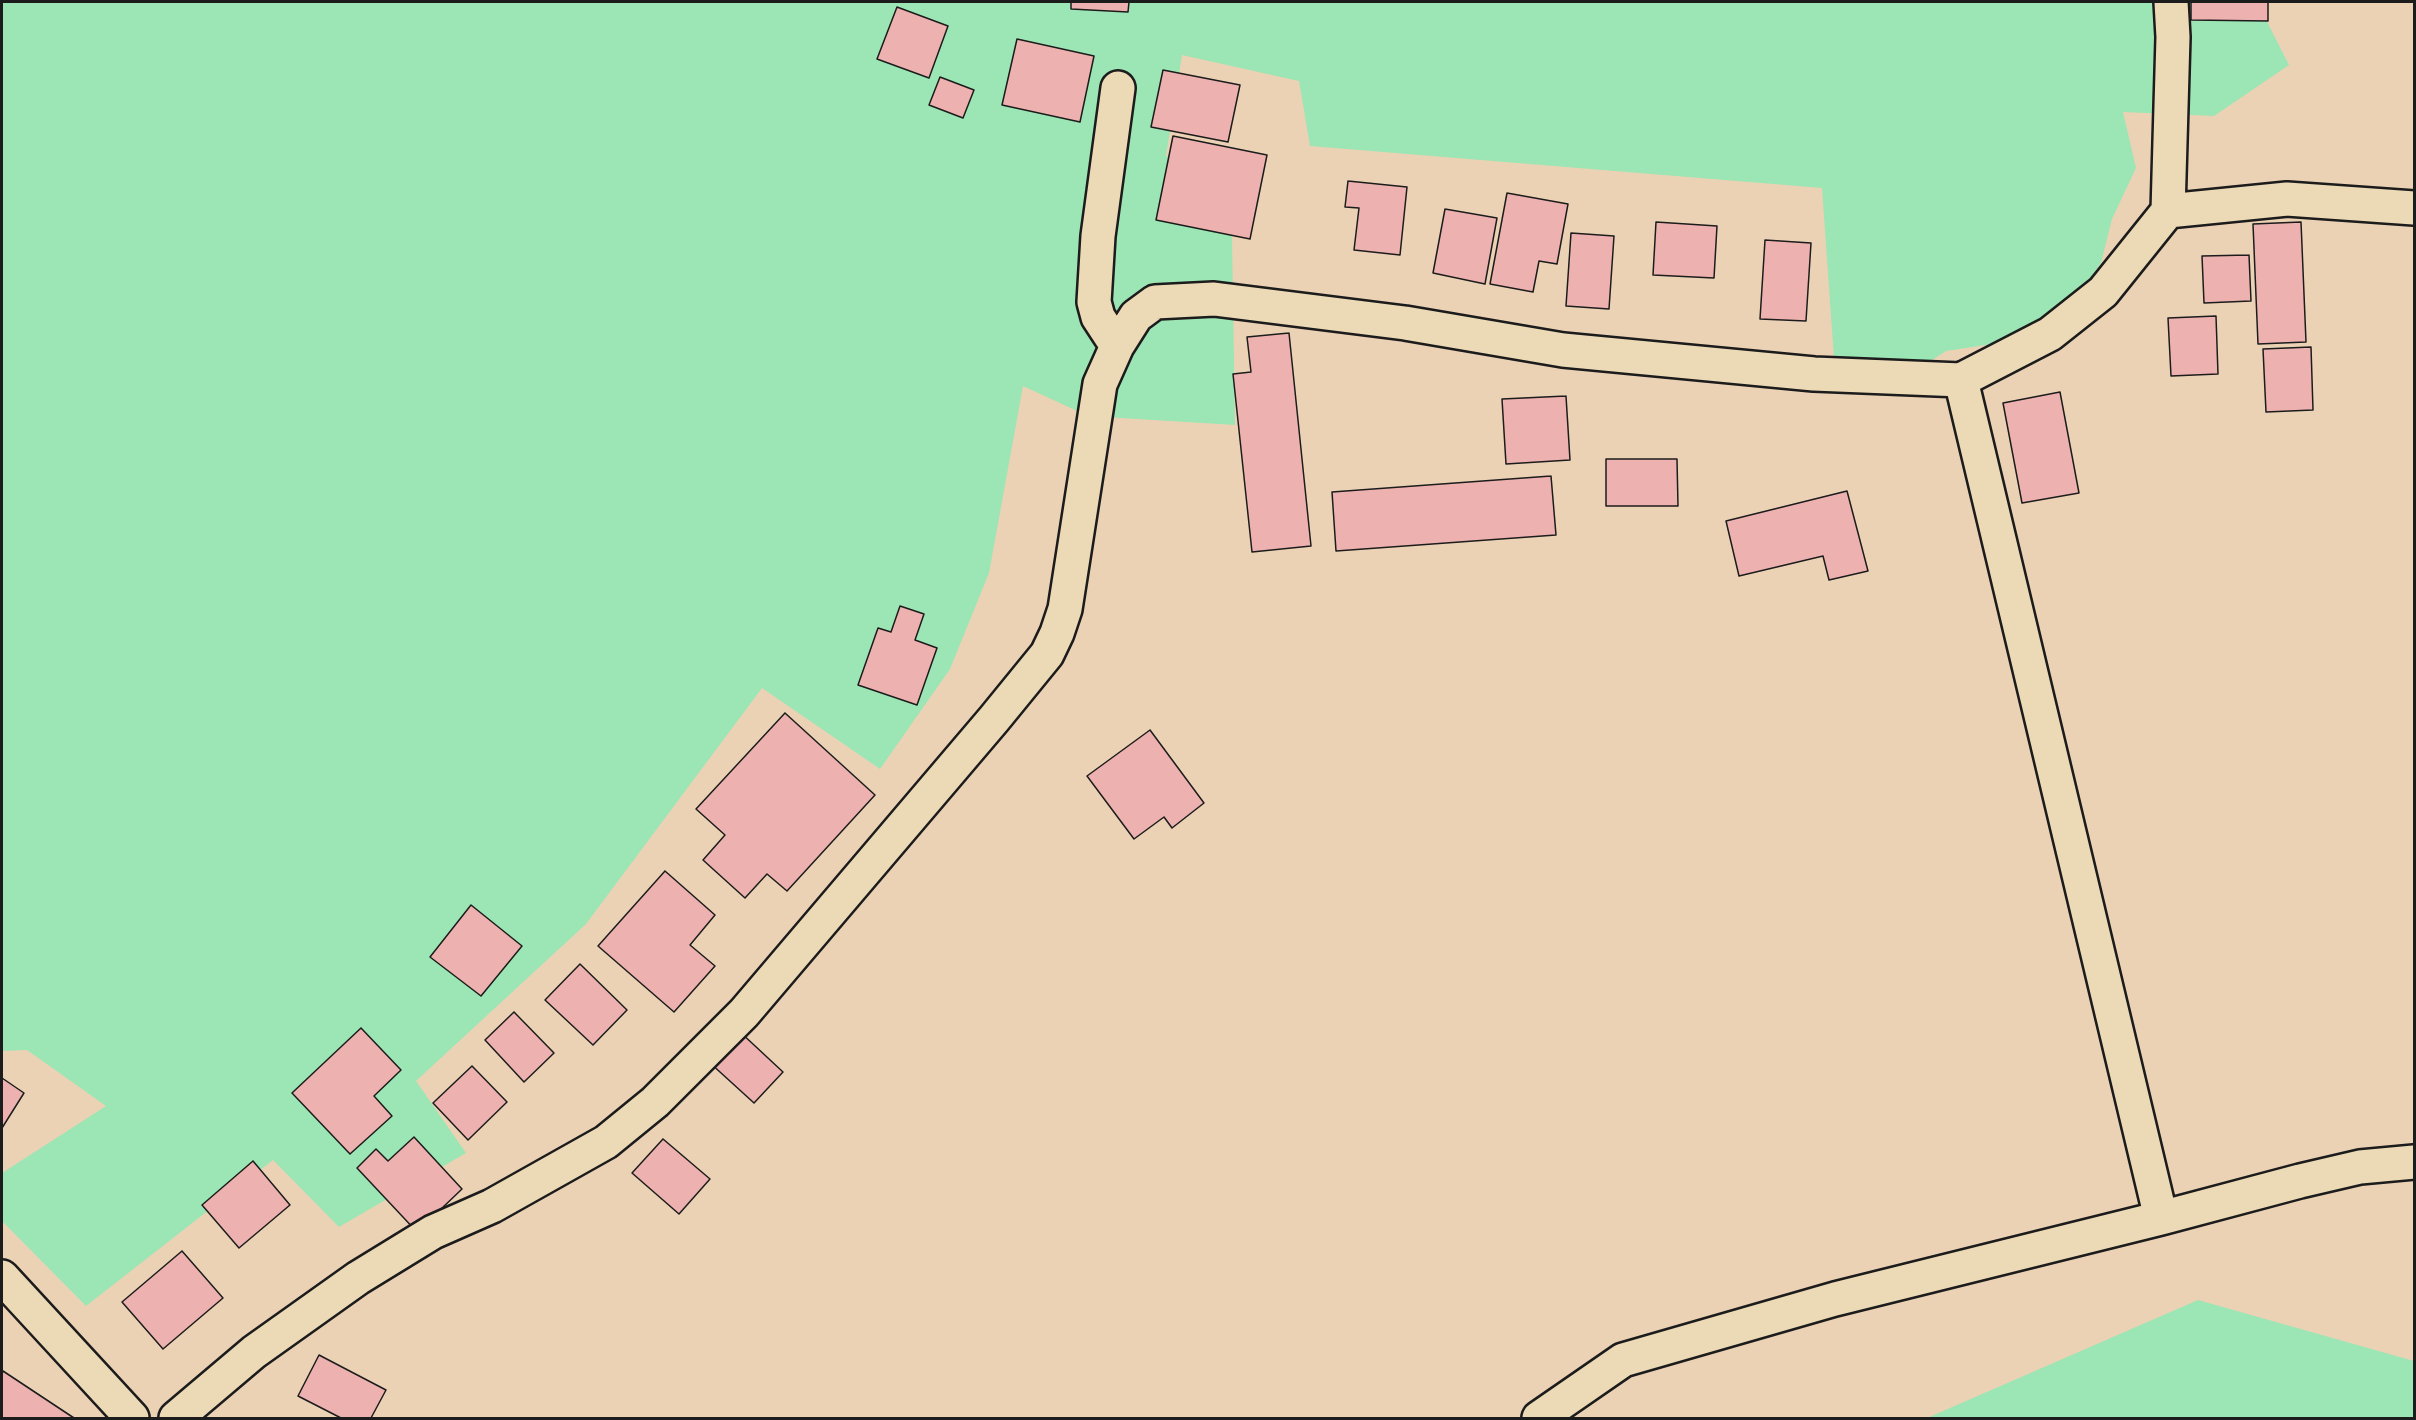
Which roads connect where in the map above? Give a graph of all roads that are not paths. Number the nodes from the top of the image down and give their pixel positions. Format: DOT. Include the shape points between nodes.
graph roads {
  1 [pos="2171,2"];
  2 [pos="1118,88"];
  3 [pos="2415,208"];
  4 [pos="2168,211"];
  5 [pos="1117,346"];
  6 [pos="1962,380"];
  7 [pos="2415,1162"];
  8 [pos="2161,1218"];
  9 [pos="2,1277"];
  10 [pos="132,1419"];
  11 [pos="176,1419"];
  12 [pos="1539,1419"];
  1 -- 4 [label="street"];
  2 -- 5 [label="street" via="1098,236 1094,302 1098,317"];
  3 -- 4 [label="street" via="2288,200"];
  4 -- 6 [label="street" via="2103,292 2050,334"];
  5 -- 6 [label="street" via="1136,316 1155,302 1214,299 1405,323 1563,350 1814,374"];
  5 -- 11 [label="street" via="1100,384 1065,609 1047,654 744,1013 655,1102 606,1142 492,1206 433,1232 358,1278 255,1352"];
  6 -- 8 [label="street"];
  7 -- 8 [label="street" via="2360,1167"];
  8 -- 12 [label="street" via="1835,1299 1623,1360"];
  9 -- 10 [label="street"];
}
